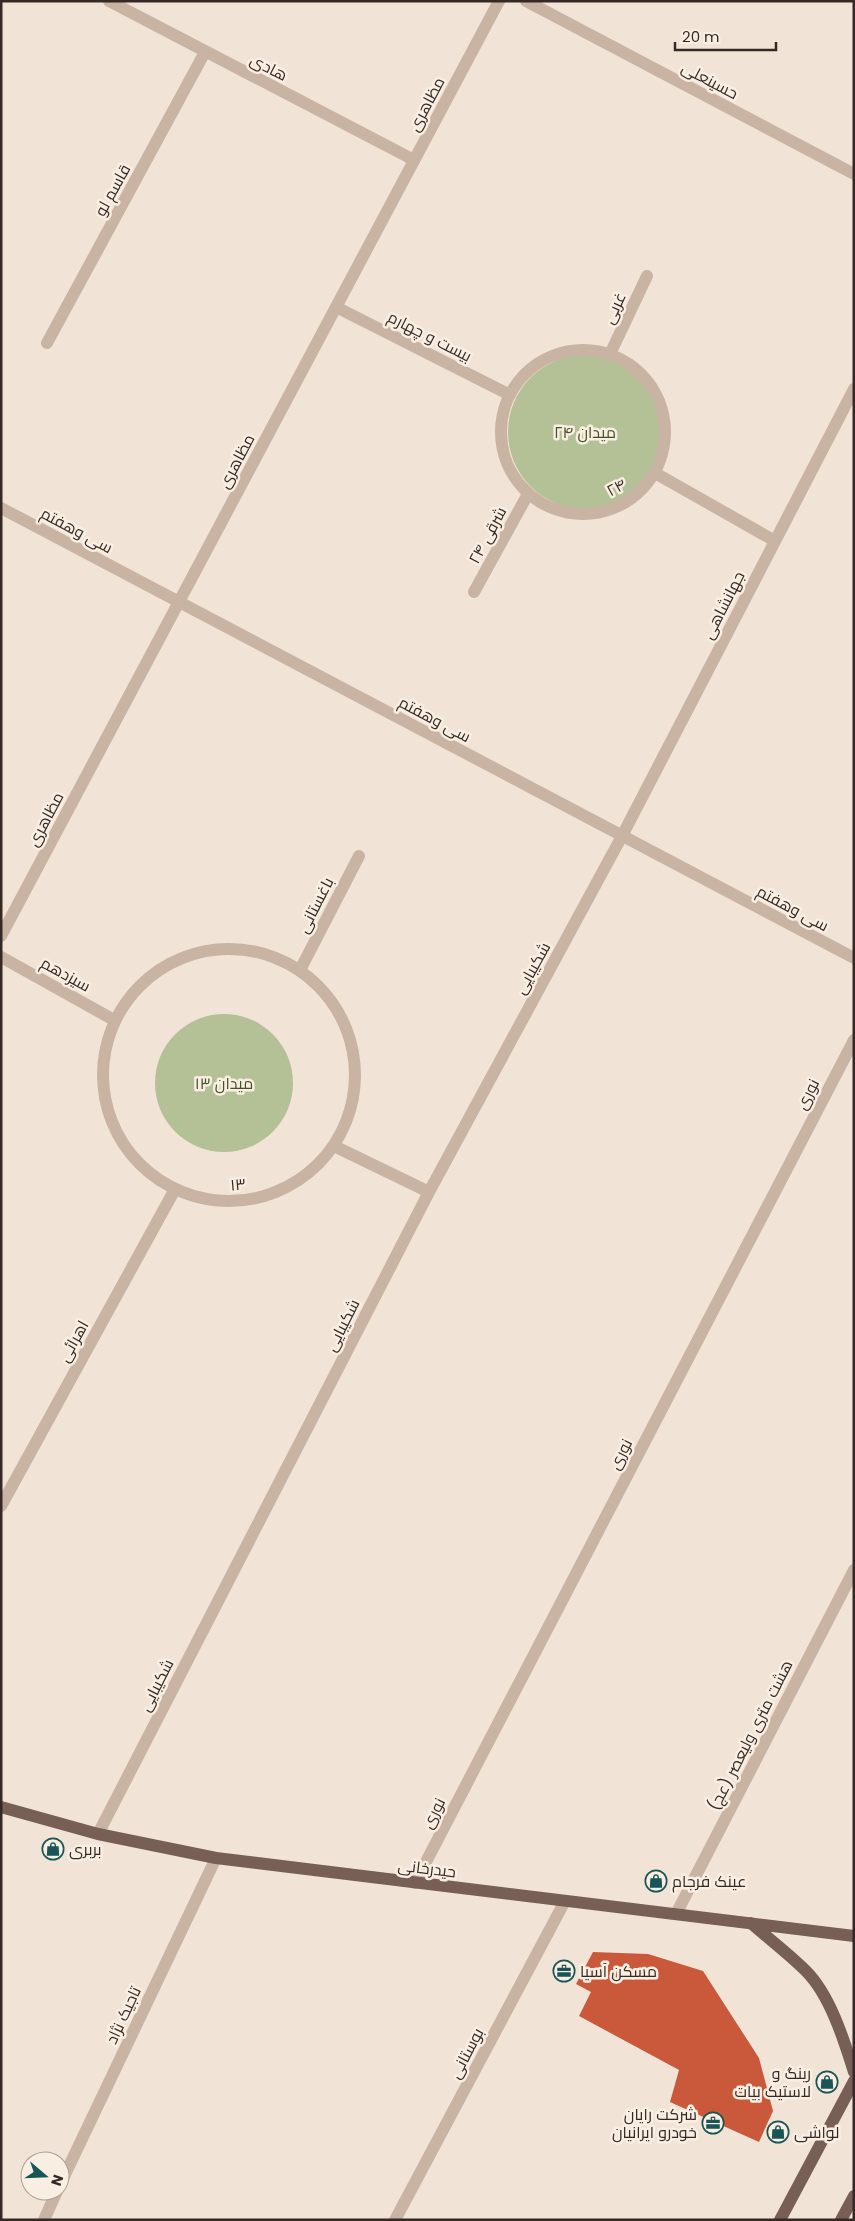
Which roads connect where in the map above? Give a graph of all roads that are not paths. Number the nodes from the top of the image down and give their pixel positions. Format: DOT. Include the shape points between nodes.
graph roads {
  1 [pos="499,1"];
  2 [pos="526,1"];
  3 [pos="117,3"];
  4 [pos="205,52"];
  5 [pos="414,160"];
  6 [pos="854,174"];
  7 [pos="647,276"];
  8 [pos="336,307"];
  9 [pos="47,343"];
  10 [pos="610,354"];
  11 [pos="854,389"];
  12 [pos="510,395"];
  13 [pos="655,473"];
  14 [pos="528,494"];
  15 [pos="1,508"];
  16 [pos="775,541"];
  17 [pos="474,592"];
  18 [pos="179,601"];
  19 [pos="622,836"];
  20 [pos="359,856"];
  21 [pos="1,936"];
  22 [pos="1,957"];
  23 [pos="854,958"];
  24 [pos="300,970"];
  25 [pos="114,1020"];
  26 [pos="854,1040"];
  27 [pos="334,1146"];
  28 [pos="174,1191"];
  29 [pos="429,1192"];
  30 [pos="1,1506"];
  31 [pos="854,1570"];
  32 [pos="1,1807"];
  33 [pos="98,1834"];
  34 [pos="216,1858"];
  35 [pos="415,1883"];
  36 [pos="565,1902"];
  37 [pos="676,1914"];
  38 [pos="750,1923"];
  39 [pos="854,1936"];
  40 [pos="854,2072"];
  41 [pos="854,2081"];
  42 [pos="70,2164"];
  43 [pos="854,2196"];
  44 [pos="53,2201"];
  45 [pos="44,2220"];
  46 [pos="395,2220"];
  47 [pos="780,2220"];
  48 [pos="841,2220"];
  1 -- 5 [label="street, مظاهری"];
  2 -- 6 [label="street, حسینعلی"];
  3 -- 4 [label="street, هادی"];
  4 -- 5 [label="street, هادی"];
  4 -- 9 [label="street, قاسم لو"];
  5 -- 8 [label="street, مظاهری"];
  7 -- 10 [label="street, غربی"];
  8 -- 12 [label="street, بیست و چهارم"];
  8 -- 18 [label="street, مظاهری"];
  10 -- 12 [label="street, ۲۴" via="588,349 564,352 542,360 524,375"];
  10 -- 13 [label="street, ۲۴" via="632,365 649,382 661,403 666,426 664,450"];
  11 -- 16 [label="street, جهانشاهی"];
  12 -- 14 [label="street, ۲۴" via="502,420 502,447 511,473"];
  13 -- 14 [label="street, ۲۴" via="640,493 620,507 596,514 571,514 548,507"];
  13 -- 16 [label="street"];
  14 -- 17 [label="street, ۲۴ شرقی"];
  15 -- 18 [label="street, سی وهفتم"];
  16 -- 19 [label="street, جهانشاهی"];
  18 -- 19 [label="street, سی وهفتم"];
  18 -- 21 [label="street, مظاهری"];
  19 -- 23 [label="street, سی وهفتم"];
  19 -- 29 [label="street, شکیبایی"];
  20 -- 24 [label="street, باغستانی"];
  22 -- 25 [label="street, سیزدهم"];
  24 -- 25 [label="street, ۱۳" via="261,952 209,950 176,959 140,984"];
  24 -- 27 [label="street, ۱۳" via="330,997 348,1032 356,1071 351,1111"];
  25 -- 28 [label="street, ۱۳" via="102,1058 103,1098 117,1136 141,1168"];
  26 -- 35 [label="street, نوری"];
  27 -- 28 [label="street, ۱۳" via="310,1173 279,1192 244,1202 208,1201"];
  27 -- 29 [label="street"];
  28 -- 30 [label="street, اهرائی"];
  29 -- 33 [label="street, شکیبایی"];
  31 -- 37 [label="street, هشت متری ولیعصر (عج)"];
  32 -- 33 [label="main road, حیدرخانی"];
  33 -- 34 [label="main road, حیدرخانی"];
  34 -- 35 [label="main road, حیدرخانی"];
  34 -- 42 [label="street, تاجیک نژاد"];
  35 -- 36 [label="main road, حیدرخانی"];
  36 -- 37 [label="main road, حیدرخانی"];
  36 -- 46 [label="street, بوستانی"];
  37 -- 38 [label="main road, حیدرخانی"];
  38 -- 39 [label="main road, حیدرخانی"];
  38 -- 40 [label="main road" via="807,1972 830,2007"];
  41 -- 47 [label="main road"];
  43 -- 48 [label="main road"];
  44 -- 45 [label="street"];
}
